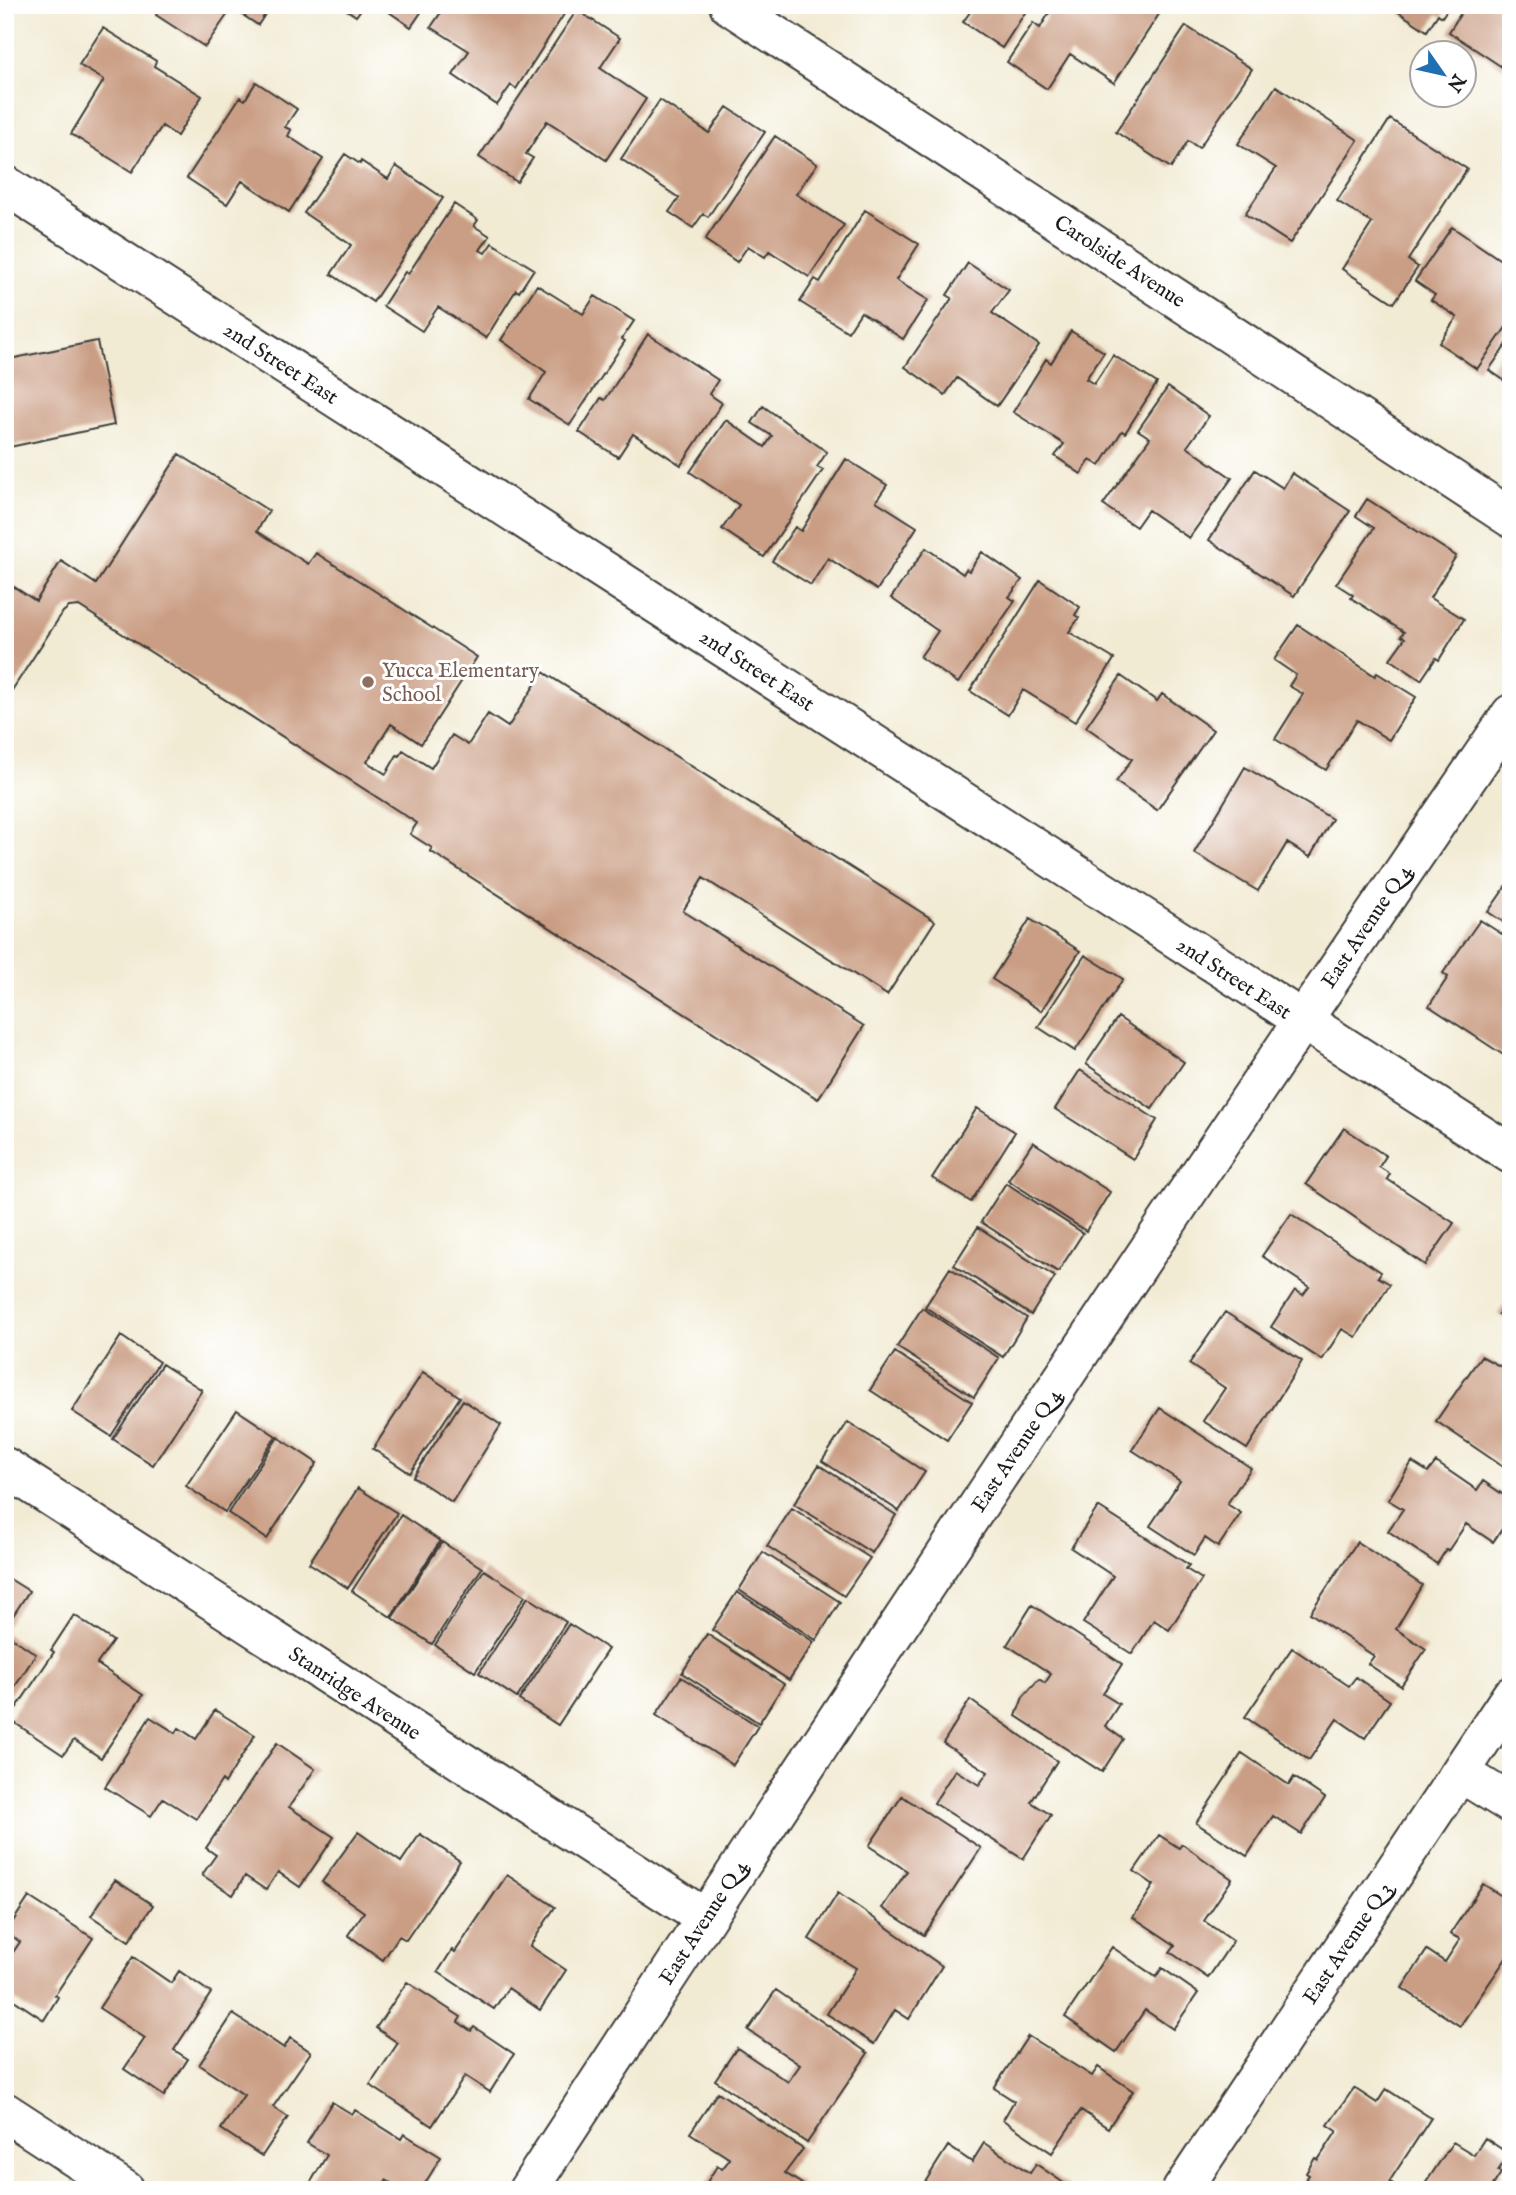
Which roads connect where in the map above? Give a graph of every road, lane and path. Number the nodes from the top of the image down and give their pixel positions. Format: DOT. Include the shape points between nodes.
graph roads {
  1 [pos="729,5"];
  2 [pos="5,185"];
  3 [pos="1511,517"];
  4 [pos="1511,714"];
  5 [pos="1301,1021"];
  6 [pos="1511,1154"];
  7 [pos="5,1467"];
  8 [pos="1511,1696"];
  9 [pos="1461,1773"];
  10 [pos="1511,1804"];
  11 [pos="705,1919"];
  12 [pos="5,2112"];
  13 [pos="125,2190"];
  14 [pos="528,2190"];
  15 [pos="1182,2190"];
  1 -- 3 [label="street, Carolside Avenue"];
  2 -- 5 [label="street, 2nd Street East"];
  4 -- 5 [label="street, East Avenue Q 4"];
  5 -- 6 [label="street, 2nd Street East"];
  5 -- 11 [label="street, East Avenue Q 4"];
  7 -- 11 [label="street, Stanridge Avenue"];
  8 -- 9 [label="street, East Avenue Q 3"];
  9 -- 10 [label="street"];
  9 -- 15 [label="street, East Avenue Q 3"];
  11 -- 14 [label="street, East Avenue Q 4"];
  12 -- 13 [label="street"];
}
